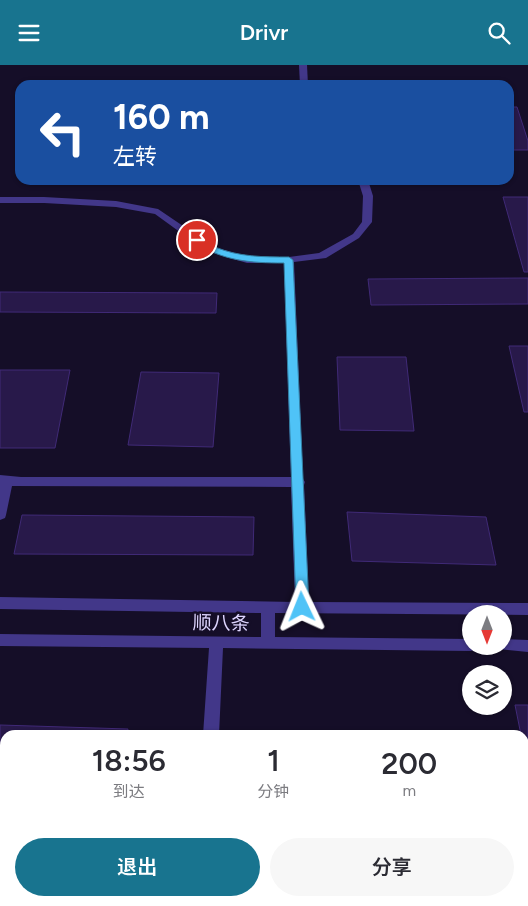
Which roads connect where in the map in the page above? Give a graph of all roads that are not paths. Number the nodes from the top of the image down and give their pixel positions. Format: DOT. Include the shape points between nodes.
graph roads {
  1 [pos="303,65"];
  2 [pos="304,80"];
  3 [pos="365,185"];
  4 [pos="0,201"];
  5 [pos="289,260"];
  6 [pos="4,480"];
  7 [pos="299,482"];
  8 [pos="0,515"];
  9 [pos="0,603"];
  10 [pos="268,607"];
  11 [pos="302,607"];
  12 [pos="528,609"];
  13 [pos="0,640"];
  14 [pos="216,642"];
  15 [pos="268,643"];
  16 [pos="462,645"];
  17 [pos="512,645"];
  18 [pos="528,645"];
  19 [pos="211,730"];
  1 -- 2 [label="street"];
  3 -- 5 [label="street" via="368,196 367,222 356,236 322,256"];
  4 -- 5 [label="street" via="116,204 158,212 210,249 247,260"];
  5 -- 7 [label="street"];
  6 -- 7 [label="street"];
  6 -- 8 [label="street"];
  7 -- 11 [label="street"];
  9 -- 10 [label="street"];
  10 -- 11 [label="street"];
  10 -- 15 [label="street"];
  11 -- 12 [label="street"];
  13 -- 14 [label="street, 顺八条"];
  14 -- 15 [label="street, 顺八条"];
  14 -- 19 [label="street"];
  15 -- 16 [label="street, 顺八条"];
  17 -- 18 [label="street"];
}
